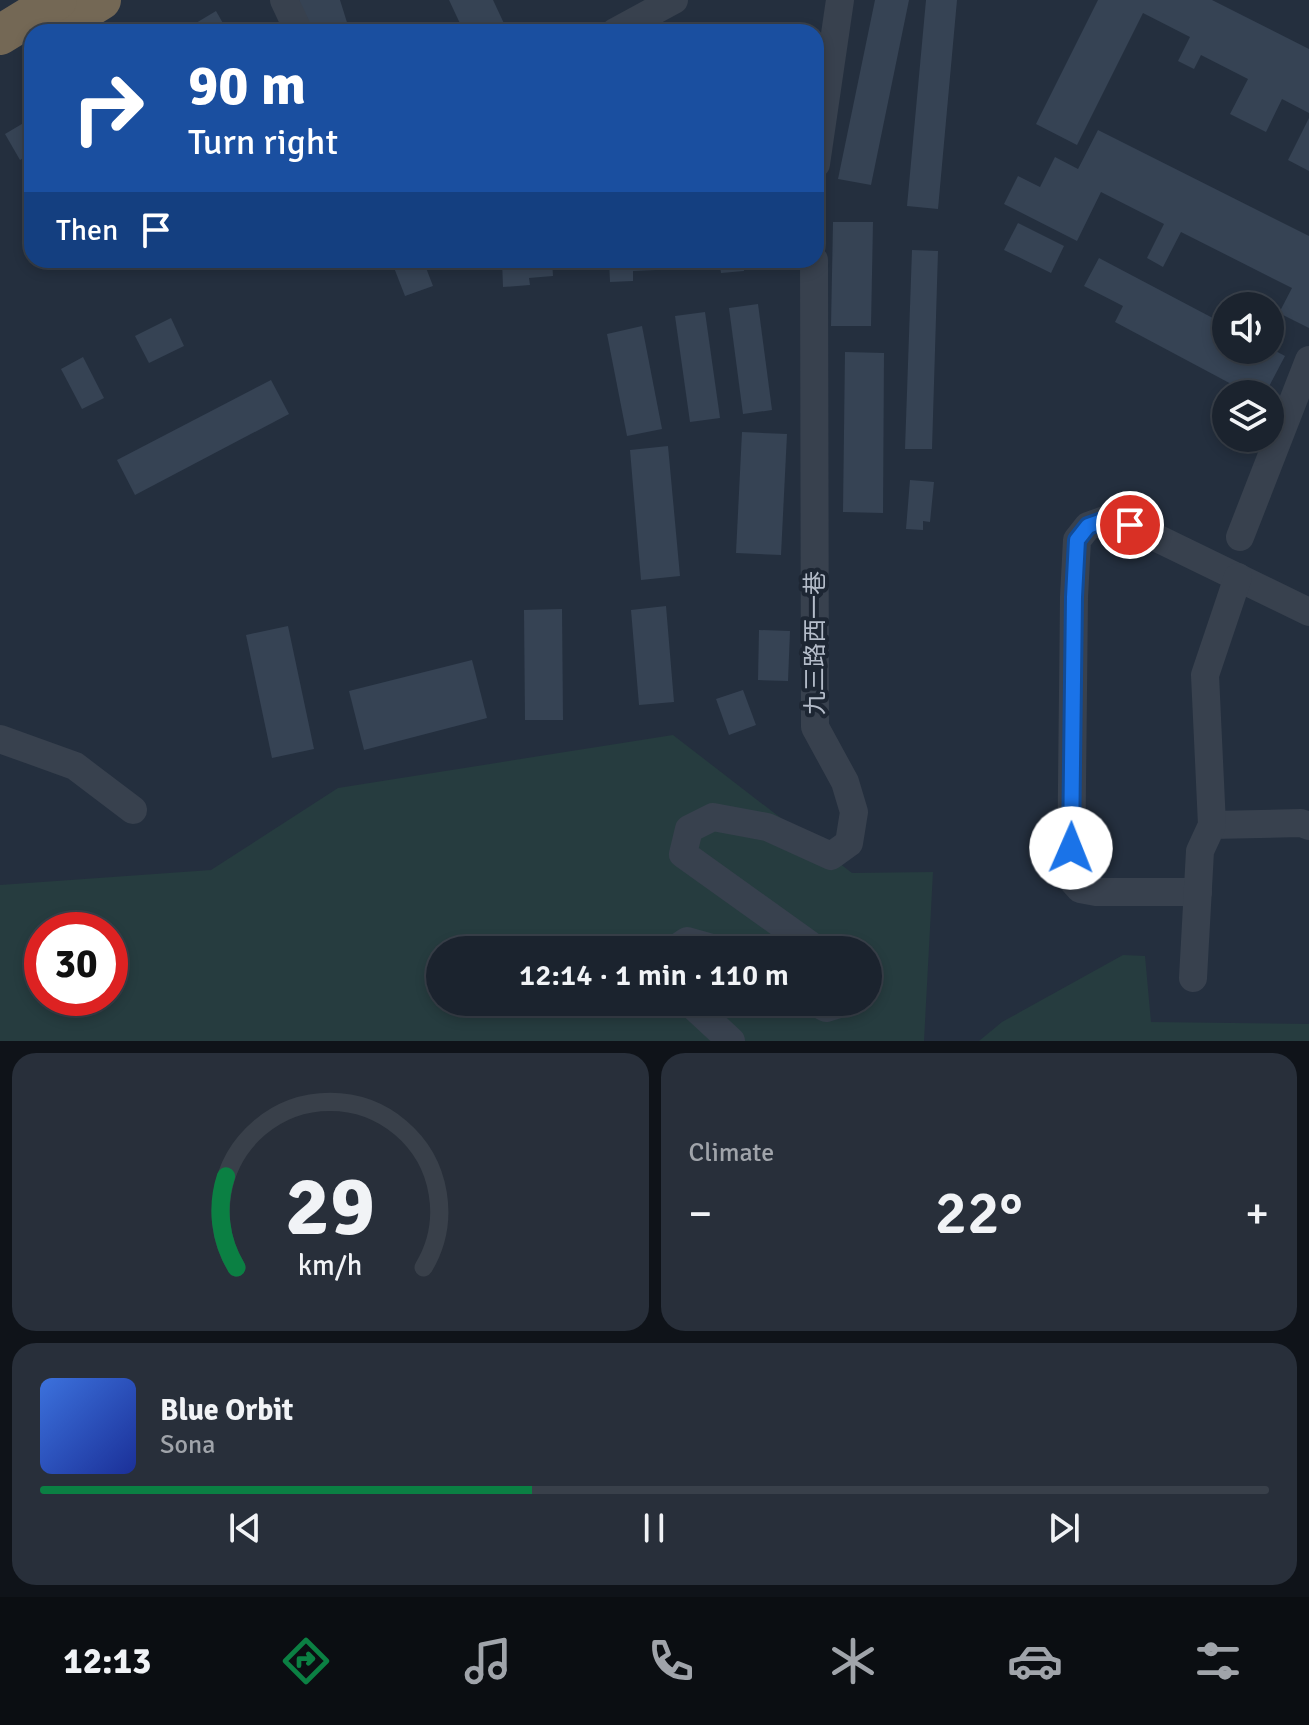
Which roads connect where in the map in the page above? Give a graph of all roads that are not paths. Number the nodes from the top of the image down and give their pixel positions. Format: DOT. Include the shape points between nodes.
graph roads {
  1 [pos="57,0"];
  2 [pos="101,0"];
  3 [pos="284,0"];
  4 [pos="840,0"];
  5 [pos="671,1"];
  6 [pos="62,24"];
  7 [pos="295,24"];
  8 [pos="629,24"];
  9 [pos="0,35"];
  10 [pos="24,48"];
  11 [pos="0,63"];
  12 [pos="824,109"];
  13 [pos="814,268"];
  14 [pos="1309,360"];
  15 [pos="1240,537"];
  16 [pos="1238,577"];
  17 [pos="1309,612"];
  18 [pos="0,739"];
  19 [pos="133,810"];
  20 [pos="1212,825"];
  21 [pos="1309,826"];
  22 [pos="1198,892"];
  23 [pos="797,936"];
  24 [pos="1193,978"];
  25 [pos="704,1016"];
  26 [pos="731,1041"];
  1 -- 9 [label="highway"];
  2 -- 6 [label="highway"];
  3 -- 7 [label="street"];
  4 -- 12 [label="street"];
  5 -- 8 [label="street"];
  10 -- 11 [label="highway"];
  13 -- 23 [label="street, 九三路西一巷" via="815,727 845,782 854,812 849,843 831,856 767,827 713,817 689,829 683,854"];
  14 -- 15 [label="street"];
  16 -- 17 [label="street"];
  16 -- 20 [label="street" via="1205,675"];
  16 -- 22 [label="street" via="1130,525 1105,520 1088,526 1077,540 1071,879 1080,889 1096,892"];
  18 -- 19 [label="street" via="75,766"];
  20 -- 21 [label="street"];
  20 -- 22 [label="street" via="1200,851"];
  22 -- 24 [label="street"];
  25 -- 26 [label="street"];
}
